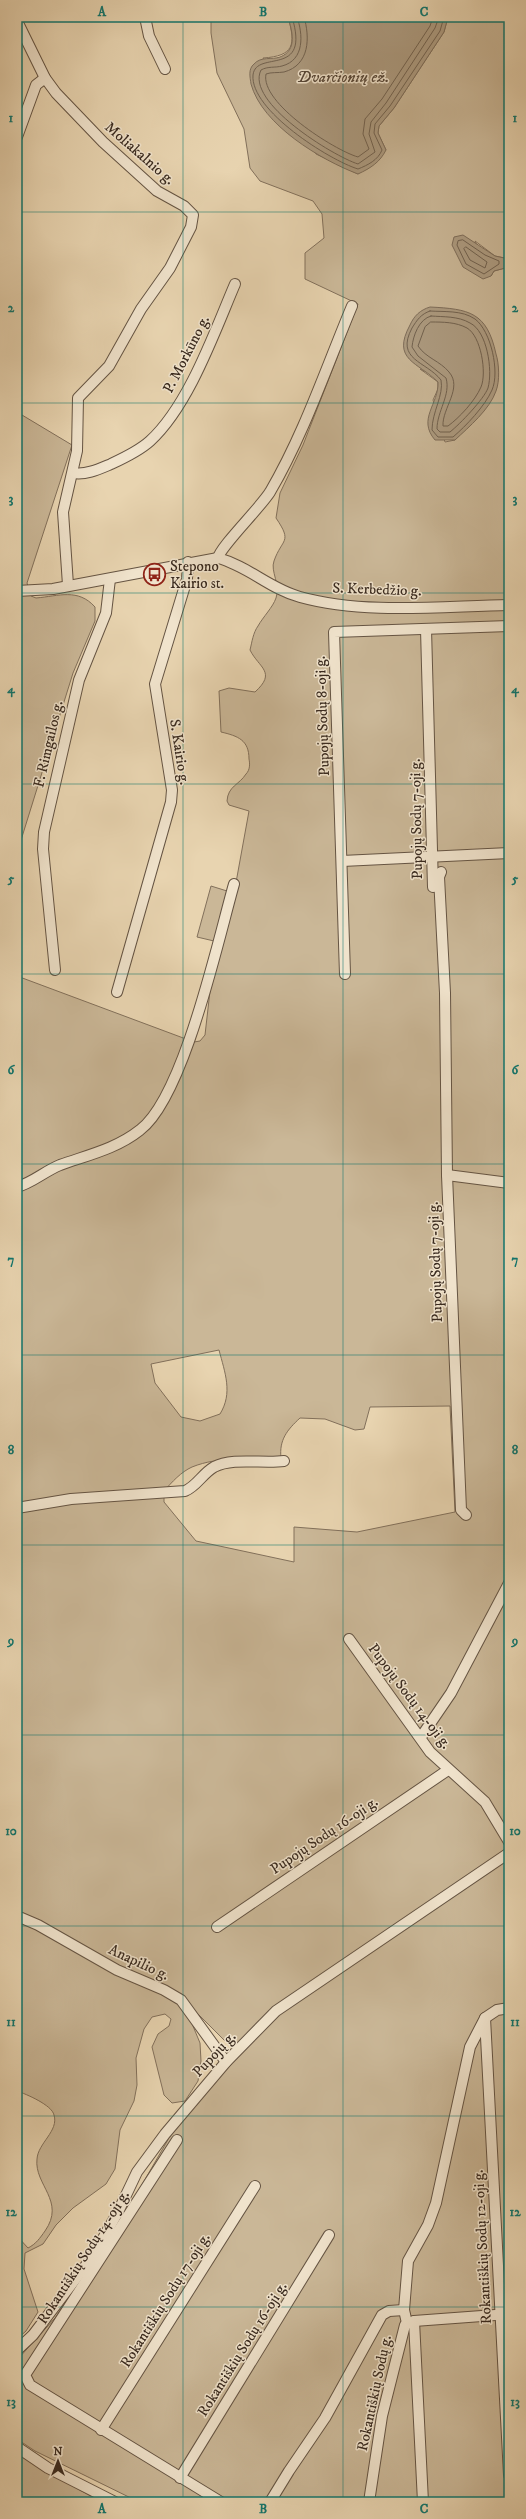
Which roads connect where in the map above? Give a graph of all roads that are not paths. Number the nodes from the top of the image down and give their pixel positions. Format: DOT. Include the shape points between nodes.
graph roads {
  1 [pos="145,17"];
  2 [pos="17,21"];
  3 [pos="165,69"];
  4 [pos="45,78"];
  5 [pos="17,137"];
  6 [pos="236,284"];
  7 [pos="352,306"];
  8 [pos="73,473"];
  9 [pos="218,558"];
  10 [pos="188,562"];
  11 [pos="110,578"];
  12 [pos="68,585"];
  13 [pos="17,591"];
  14 [pos="509,605"];
  15 [pos="509,626"];
  16 [pos="426,630"];
  17 [pos="509,853"];
  18 [pos="432,857"];
  19 [pos="342,861"];
  20 [pos="441,872"];
  21 [pos="234,884"];
  22 [pos="54,970"];
  23 [pos="345,974"];
  24 [pos="117,992"];
  25 [pos="445,1005"];
  26 [pos="446,1175"];
  27 [pos="509,1184"];
  28 [pos="17,1187"];
  29 [pos="284,1461"];
  30 [pos="17,1508"];
  31 [pos="466,1515"];
  32 [pos="509,1583"];
  33 [pos="349,1639"];
  34 [pos="421,1737"];
  35 [pos="448,1770"];
  36 [pos="509,1842"];
  37 [pos="509,1853"];
  38 [pos="17,1916"];
  39 [pos="217,1927"];
  40 [pos="509,2008"];
  41 [pos="485,2018"];
  42 [pos="226,2062"];
  43 [pos="177,2140"];
  44 [pos="255,2186"];
  45 [pos="329,2235"];
  46 [pos="404,2310"];
  47 [pos="505,2314"];
  48 [pos="410,2322"];
  49 [pos="17,2350"];
  50 [pos="101,2430"];
  51 [pos="17,2447"];
  52 [pos="509,2475"];
  53 [pos="180,2478"];
  54 [pos="115,2502"];
  55 [pos="221,2502"];
  56 [pos="270,2502"];
  57 [pos="369,2502"];
  58 [pos="424,2502"];
  1 -- 3 [label="street" via="149,36"];
  2 -- 4 [label="street, Moliakalnio g."];
  4 -- 5 [label="street" via="36,85"];
  4 -- 8 [label="street, Moliakalnio g." via="103,142 157,191 184,206 193,215 191,227 170,268 140,309 109,366 82,391 76,404 77,451"];
  6 -- 8 [label="street, P. Morkūno g." via="194,379 166,422 150,441 136,452 96,470"];
  7 -- 9 [label="street" via="281,473 265,500 222,548"];
  8 -- 12 [label="street" via="67,487 63,512"];
  9 -- 10 [label="street, S. Kerbedžio g."];
  9 -- 14 [label="street, S. Kerbedžio g." via="240,565 286,592 338,605"];
  10 -- 11 [label="street, S. Kerbedžio g."];
  10 -- 24 [label="street, S. Kairio g." via="187,579 155,684 172,790 171,802"];
  11 -- 12 [label="street, S. Kerbedžio g."];
  11 -- 22 [label="street, F. Rimgailos g." via="106,613 79,680 44,832 43,849"];
  12 -- 13 [label="street, S. Kerbedžio g."];
  15 -- 16 [label="street, Pupojų Sodų 8-oji g."];
  16 -- 18 [label="street, Pupojų Sodų 7-oji g."];
  16 -- 19 [label="street, Pupojų Sodų 8-oji g." via="334,632"];
  17 -- 18 [label="street"];
  18 -- 19 [label="street"];
  18 -- 25 [label="street, Pupojų Sodų 7-oji g." via="438,999"];
  19 -- 23 [label="street, Pupojų Sodų 8-oji g."];
  20 -- 25 [label="street, Pupojų Sodų 7-oji g." via="439,877"];
  21 -- 28 [label="street" via="192,1030 163,1103 142,1130 126,1140 111,1148 58,1166"];
  25 -- 26 [label="street, Pupojų Sodų 7-oji g."];
  26 -- 27 [label="street"];
  26 -- 31 [label="street, Pupojų Sodų 7-oji g." via="461,1510"];
  29 -- 30 [label="street" via="227,1463 214,1467 193,1488 186,1491 71,1499"];
  32 -- 34 [label="street" via="451,1693"];
  33 -- 34 [label="street, Pupojų Sodų 14-oji g."];
  34 -- 35 [label="street, Pupojų Sodų 14-oji g." via="430,1752"];
  35 -- 36 [label="street, Pupojų Sodų 14-oji g." via="485,1802"];
  35 -- 39 [label="street, Pupojų Sodų 16-oji g."];
  37 -- 42 [label="street, Pupojų g." via="276,2011"];
  38 -- 42 [label="street, Anapilio g." via="38,1925 117,1970 181,2000"];
  40 -- 41 [label="street" via="497,2010"];
  41 -- 46 [label="street" via="470,2047 436,2203 428,2225 408,2261"];
  41 -- 47 [label="street, Rokantiškių Sodų 12-oji g."];
  42 -- 49 [label="street, Pupojų g." via="173,2124 137,2172 93,2256 32,2335"];
  43 -- 50 [label="street, Rokantiškių Sodų 14-oji g." via="25,2375 30,2385"];
  44 -- 50 [label="street, Rokantiškių Sodų 17-oji g."];
  45 -- 53 [label="street, Rokantiškių Sodų 16-oji g."];
  46 -- 48 [label="street"];
  46 -- 56 [label="street" via="389,2310 382,2315 325,2418"];
  47 -- 48 [label="street"];
  47 -- 52 [label="street, Rokantiškių Sodų 12-oji g."];
  48 -- 57 [label="street, Rokantiškių Sodų g." via="401,2337 382,2416"];
  48 -- 58 [label="street"];
  50 -- 53 [label="street, Rokantiškių Sodų 14-oji g."];
  51 -- 54 [label="street" via="48,2468"];
  53 -- 55 [label="street, Rokantiškių Sodų 14-oji g."];
}
